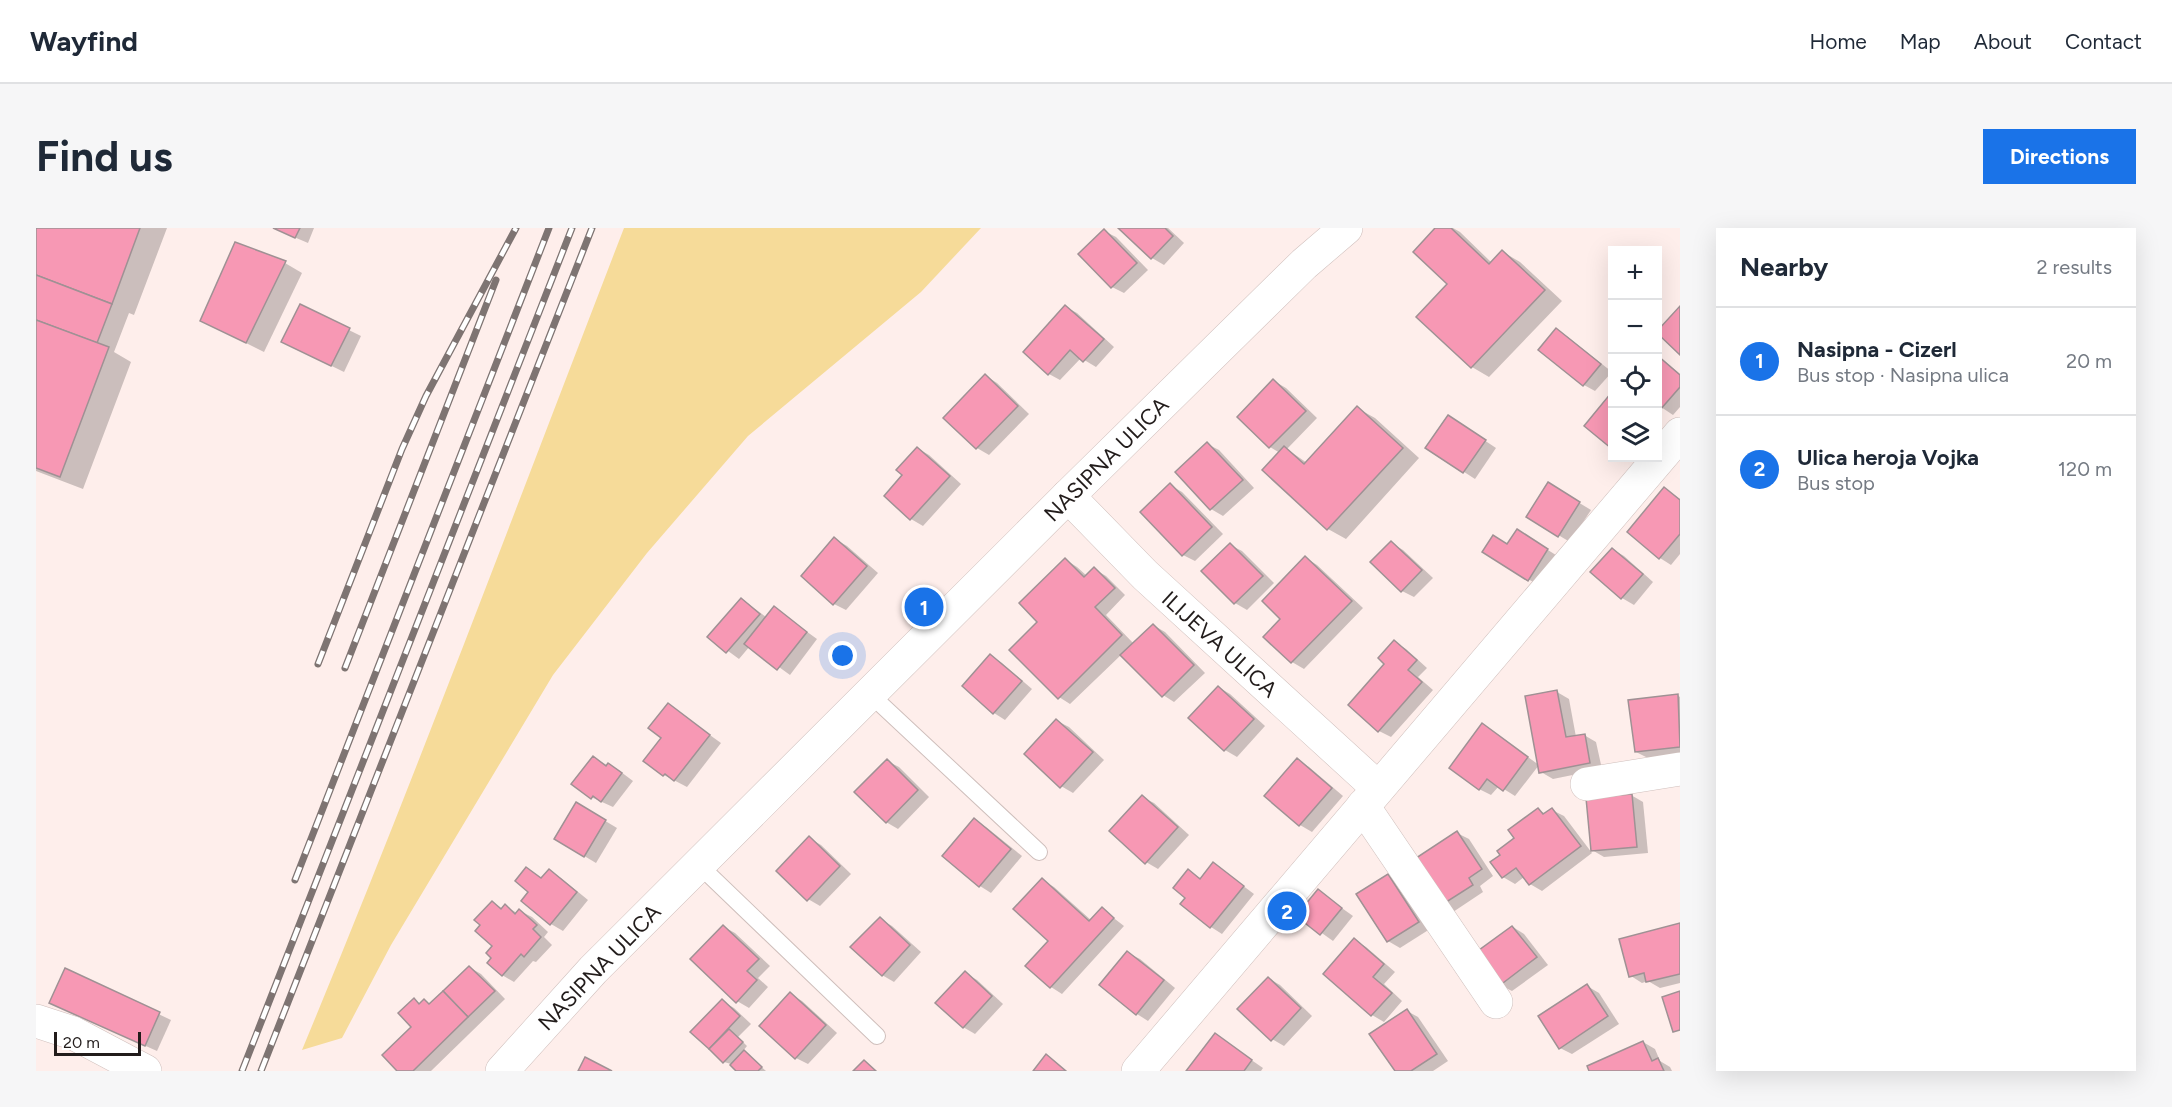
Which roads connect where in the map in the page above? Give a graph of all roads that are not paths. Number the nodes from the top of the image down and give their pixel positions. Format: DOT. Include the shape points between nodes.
graph roads {
  1 [pos="1346,228"];
  2 [pos="1680,434"];
  3 [pos="1068,496"];
  4 [pos="871,695"];
  5 [pos="1680,769"];
  6 [pos="1587,784"];
  7 [pos="1370,797"];
  8 [pos="1039,852"];
  9 [pos="699,865"];
  10 [pos="1496,1002"];
  11 [pos="36,1022"];
  12 [pos="877,1036"];
  13 [pos="145,1071"];
  14 [pos="502,1071"];
  15 [pos="1138,1071"];
  1 -- 3 [label="street, NASIPNA ULICA" via="1304,264"];
  2 -- 7 [label="street"];
  3 -- 4 [label="street, NASIPNA ULICA"];
  3 -- 7 [label="street, ILIJEVA ULICA"];
  4 -- 8 [label="lane"];
  4 -- 9 [label="street, NASIPNA ULICA"];
  5 -- 6 [label="street"];
  7 -- 10 [label="street, ILIJEVA ULICA"];
  7 -- 15 [label="street"];
  9 -- 12 [label="lane"];
  9 -- 14 [label="street, NASIPNA ULICA" via="593,970"];
  11 -- 13 [label="street" via="73,1033"];
}
